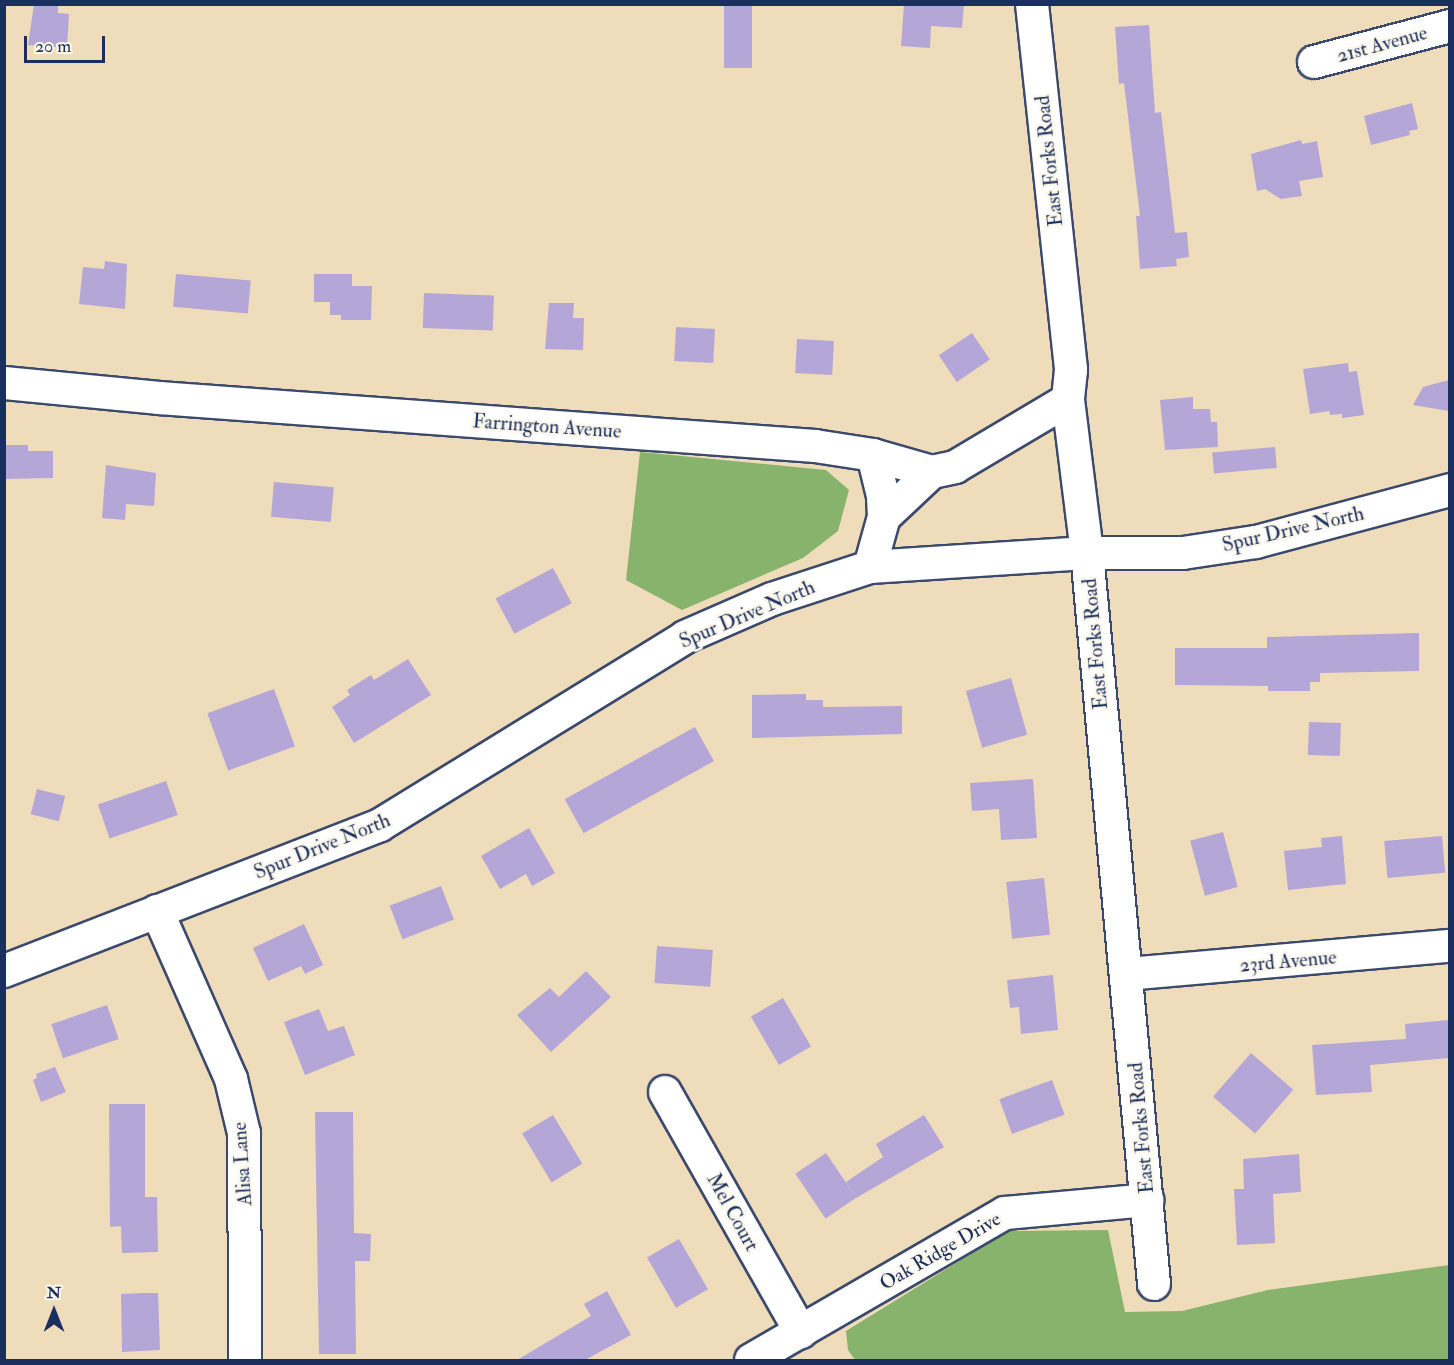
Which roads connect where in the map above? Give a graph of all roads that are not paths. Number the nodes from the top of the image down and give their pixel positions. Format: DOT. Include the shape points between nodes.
graph roads {
  1 [pos="1032,4"];
  2 [pos="1449,27"];
  3 [pos="1314,62"];
  4 [pos="4,383"];
  5 [pos="1068,400"];
  6 [pos="873,455"];
  7 [pos="932,472"];
  8 [pos="1449,490"];
  9 [pos="884,517"];
  10 [pos="1087,553"];
  11 [pos="870,567"];
  12 [pos="157,911"];
  13 [pos="1449,946"];
  14 [pos="7,968"];
  15 [pos="1127,974"];
  16 [pos="665,1092"];
  17 [pos="1147,1200"];
  18 [pos="1154,1284"];
  19 [pos="801,1332"];
  20 [pos="245,1360"];
  21 [pos="751,1360"];
  1 -- 5 [label="street, East Forks Road" via="1071,370"];
  2 -- 3 [label="street, 21st Avenue"];
  4 -- 6 [label="street, Farrington Avenue" via="815,446"];
  5 -- 7 [label="street" via="955,467"];
  5 -- 10 [label="street, East Forks Road"];
  6 -- 7 [label="street, Farrington Avenue"];
  6 -- 9 [label="street"];
  7 -- 9 [label="street"];
  8 -- 10 [label="street, Spur Drive North" via="1256,542 1183,553"];
  9 -- 11 [label="street"];
  10 -- 11 [label="street, Spur Drive North"];
  10 -- 15 [label="street, East Forks Road"];
  11 -- 12 [label="street, Spur Drive North" via="772,599 685,637 380,825"];
  12 -- 14 [label="street, Spur Drive North"];
  12 -- 20 [label="street, Alisa Lane" via="231,1079 244,1133"];
  13 -- 15 [label="street, 23rd Avenue"];
  15 -- 17 [label="street, East Forks Road"];
  16 -- 19 [label="street, Mel Court"];
  17 -- 18 [label="street, East Forks Road"];
  17 -- 19 [label="street, Oak Ridge Drive" via="1005,1213"];
  19 -- 21 [label="street, Oak Ridge Drive"];
}
